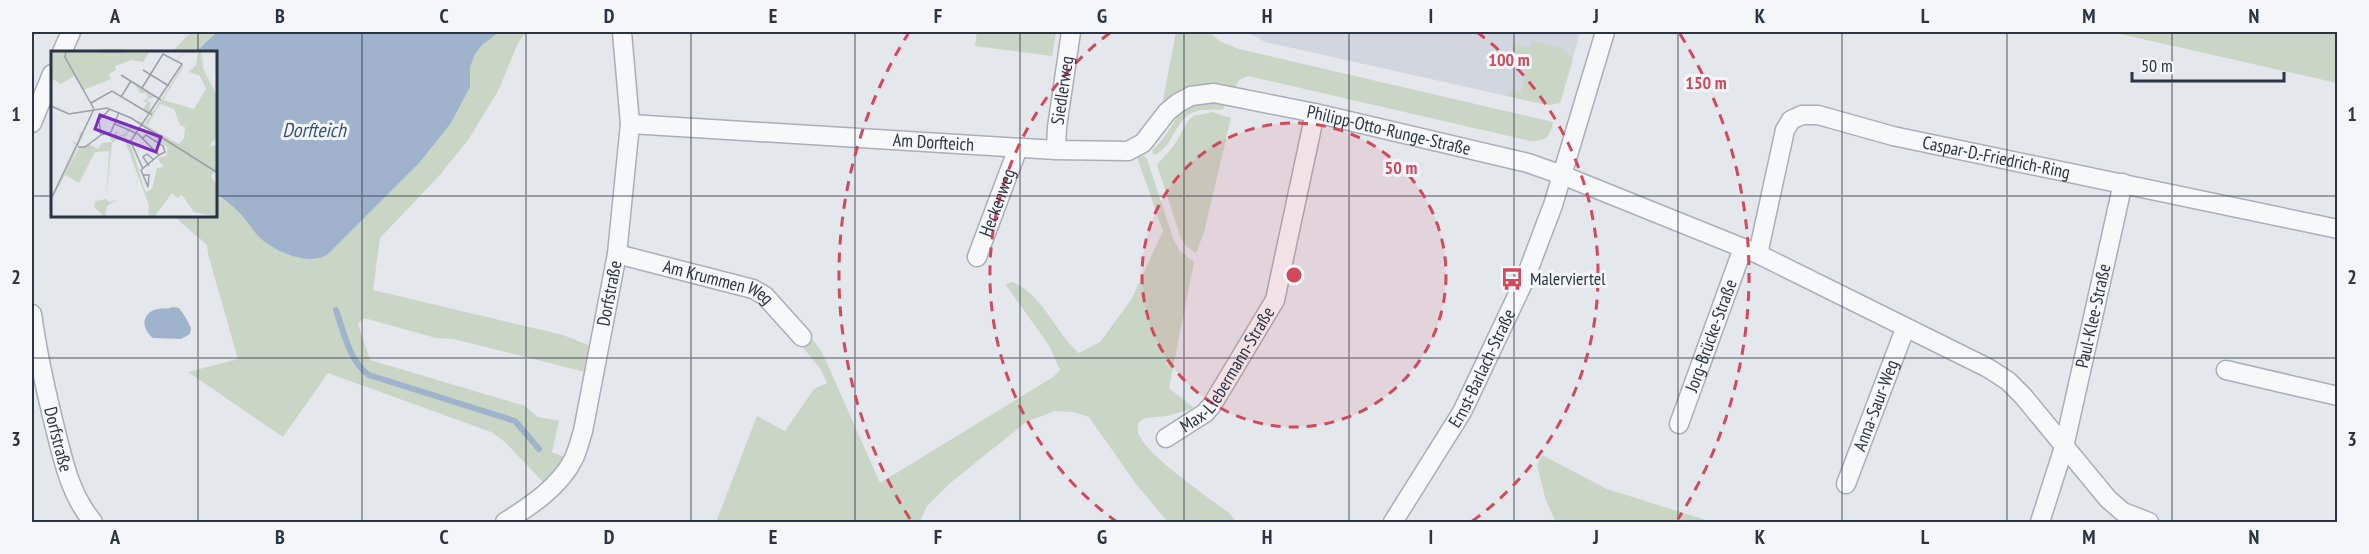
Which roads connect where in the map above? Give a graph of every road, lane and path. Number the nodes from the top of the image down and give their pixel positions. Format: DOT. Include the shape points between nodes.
graph roads {
  1 [pos="70,32"];
  2 [pos="622,32"];
  3 [pos="1071,32"];
  4 [pos="1605,32"];
  5 [pos="62,51"];
  6 [pos="51,76"];
  7 [pos="1214,93"];
  8 [pos="1315,113"];
  9 [pos="32,123"];
  10 [pos="630,124"];
  11 [pos="1018,148"];
  12 [pos="1056,150"];
  13 [pos="1562,175"];
  14 [pos="2123,183"];
  15 [pos="2337,229"];
  16 [pos="1751,251"];
  17 [pos="617,254"];
  18 [pos="977,257"];
  19 [pos="32,314"];
  20 [pos="1905,329"];
  21 [pos="802,337"];
  22 [pos="2226,370"];
  23 [pos="2337,396"];
  24 [pos="1679,424"];
  25 [pos="1166,438"];
  26 [pos="2064,447"];
  27 [pos="1846,484"];
  28 [pos="93,522"];
  29 [pos="505,522"];
  30 [pos="1393,522"];
  31 [pos="2040,522"];
  32 [pos="2149,522"];
  1 -- 5 [label="street"];
  2 -- 10 [label="street, Dorfstraße"];
  3 -- 12 [label="street, Siedlerweg"];
  4 -- 13 [label="street, Ernst-Barlach-Straße"];
  6 -- 9 [label="street"];
  7 -- 8 [label="street, Philipp-Otto-Runge-Straße"];
  7 -- 12 [label="street, Am Dorfteich" via="1191,96 1178,103 1152,134 1128,151"];
  8 -- 13 [label="street, Philipp-Otto-Runge-Straße" via="1528,163"];
  8 -- 25 [label="street, Max-Liebermann-Straße" via="1275,300 1212,405"];
  10 -- 11 [label="street, Am Dorfteich"];
  10 -- 17 [label="street, Dorfstraße"];
  11 -- 12 [label="street, Am Dorfteich"];
  11 -- 18 [label="street, Heckenweg"];
  13 -- 16 [label="street"];
  13 -- 30 [label="street, Ernst-Barlach-Straße" via="1501,334 1462,412"];
  14 -- 15 [label="street, Caspar-D.-Friedrich-Ring"];
  14 -- 16 [label="street, Caspar-D.-Friedrich-Ring" via="1893,136 1818,115 1802,115 1791,120 1785,130"];
  14 -- 26 [label="street, Paul-Klee-Straße"];
  16 -- 20 [label="street"];
  16 -- 24 [label="street, Jorg-Brücke-Straße"];
  17 -- 21 [label="street, Am Krummen Weg" via="753,289 765,296"];
  17 -- 29 [label="street, Dorfstraße" via="583,431 573,459 546,492"];
  19 -- 28 [label="street, Dorfstraße" via="40,364 69,481 80,507"];
  20 -- 26 [label="street" via="2008,381"];
  20 -- 27 [label="street, Anna-Saur-Weg"];
  22 -- 23 [label="street"];
  26 -- 31 [label="street"];
  26 -- 32 [label="street" via="2108,499 2123,512"];
}
